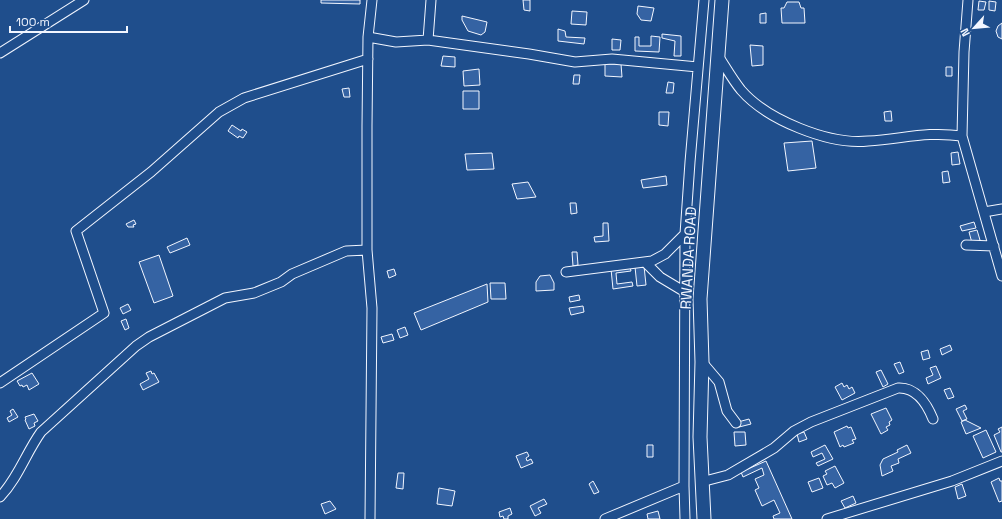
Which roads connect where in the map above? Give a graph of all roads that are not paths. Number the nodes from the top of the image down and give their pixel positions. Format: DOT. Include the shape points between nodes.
graph roads {
  1 [pos="84,0"];
  2 [pos="372,0"];
  3 [pos="431,0"];
  4 [pos="704,0"];
  5 [pos="722,0"];
  6 [pos="968,0"];
  7 [pos="368,37"];
  8 [pos="428,40"];
  9 [pos="0,53"];
  10 [pos="717,54"];
  11 [pos="368,59"];
  12 [pos="698,67"];
  13 [pos="962,136"];
  14 [pos="1002,210"];
  15 [pos="984,212"];
  16 [pos="685,234"];
  17 [pos="966,245"];
  18 [pos="994,246"];
  19 [pos="367,250"];
  20 [pos="646,263"];
  21 [pos="566,272"];
  22 [pos="1002,276"];
  23 [pos="685,292"];
  24 [pos="702,362"];
  25 [pos="0,383"];
  26 [pos="933,419"];
  27 [pos="736,423"];
  28 [pos="1002,461"];
  29 [pos="701,482"];
  30 [pos="684,486"];
  31 [pos="0,497"];
  32 [pos="370,519"];
  33 [pos="605,519"];
  34 [pos="686,519"];
  35 [pos="704,519"];
  36 [pos="827,519"];
  1 -- 9 [label="street"];
  2 -- 7 [label="street"];
  3 -- 8 [label="street"];
  4 -- 12 [label="street"];
  5 -- 10 [label="highway, RWANDA ROAD"];
  6 -- 13 [label="street"];
  7 -- 8 [label="street" via="396,42"];
  7 -- 11 [label="street"];
  8 -- 12 [label="street" via="575,62 612,59"];
  10 -- 13 [label="street" via="752,101 784,122 822,135 850,142 868,142 927,133"];
  10 -- 24 [label="highway, RWANDA ROAD" via="700,299"];
  11 -- 19 [label="street"];
  11 -- 25 [label="street" via="244,98 219,112 151,172 76,231 104,313"];
  12 -- 16 [label="street"];
  13 -- 15 [label="street"];
  14 -- 15 [label="street"];
  15 -- 18 [label="street"];
  16 -- 20 [label="street" via="665,254"];
  16 -- 23 [label="street"];
  17 -- 18 [label="street"];
  18 -- 22 [label="street"];
  19 -- 31 [label="street" via="346,251 254,293 225,298 149,337 41,432 30,447 12,483"];
  19 -- 32 [label="street" via="372,316"];
  20 -- 21 [label="street"];
  20 -- 23 [label="street" via="660,277"];
  23 -- 30 [label="street"];
  24 -- 27 [label="street" via="719,382 727,411"];
  24 -- 29 [label="highway, RWANDA ROAD"];
  26 -- 29 [label="street" via="922,400 907,389 898,388 806,425 794,431 770,451 728,475"];
  28 -- 36 [label="street" via="952,481"];
  29 -- 35 [label="highway, RWANDA ROAD"];
  30 -- 33 [label="street"];
  30 -- 34 [label="street"];
}
